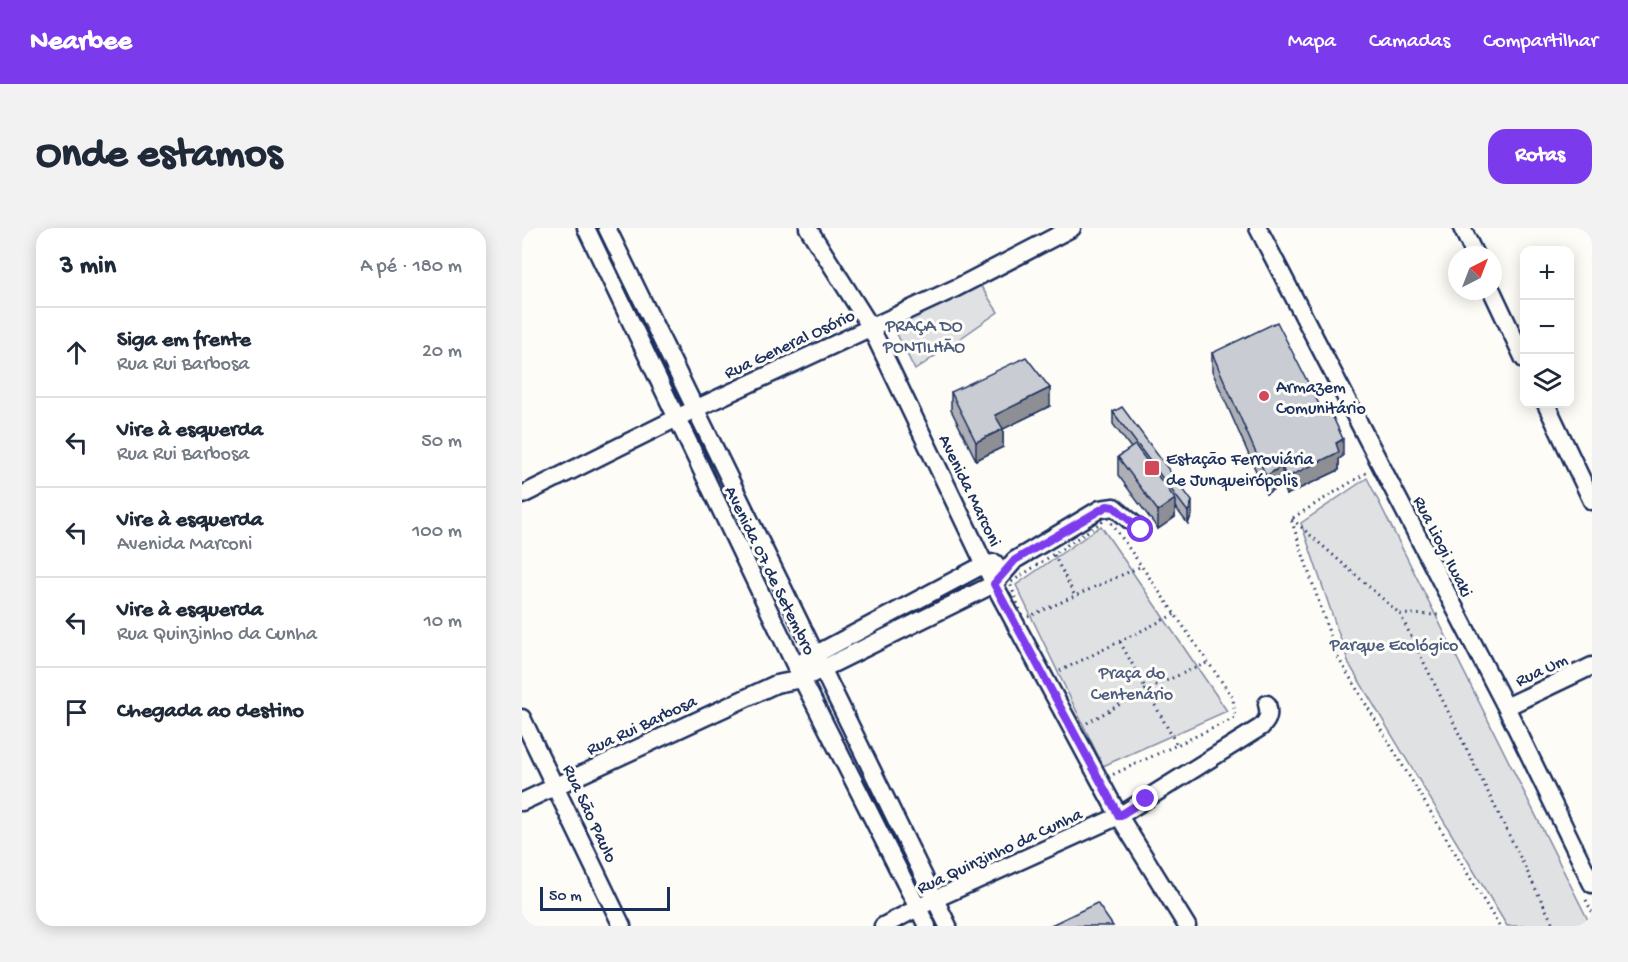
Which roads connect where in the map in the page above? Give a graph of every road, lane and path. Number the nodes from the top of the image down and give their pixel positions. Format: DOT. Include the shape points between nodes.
graph roads {
  1 [pos="586,228"];
  2 [pos="608,228"];
  3 [pos="808,228"];
  4 [pos="1072,228"];
  5 [pos="1258,228"];
  6 [pos="1462,228"];
  7 [pos="1471,246"];
  8 [pos="1496,300"];
  9 [pos="870,326"];
  10 [pos="1522,354"];
  11 [pos="1547,408"];
  12 [pos="695,409"];
  13 [pos="677,419"];
  14 [pos="1373,473"];
  15 [pos="522,495"];
  16 [pos="1592,501"];
  17 [pos="1291,519"];
  18 [pos="1141,530"];
  19 [pos="1053,553"];
  20 [pos="1015,560"];
  21 [pos="985,564"];
  22 [pos="1142,566"];
  23 [pos="994,584"];
  24 [pos="1075,596"];
  25 [pos="1439,605"];
  26 [pos="1175,614"];
  27 [pos="1400,614"];
  28 [pos="1023,619"];
  29 [pos="1120,642"];
  30 [pos="817,661"];
  31 [pos="1209,662"];
  32 [pos="1592,666"];
  33 [pos="799,673"];
  34 [pos="1050,676"];
  35 [pos="1147,689"];
  36 [pos="1267,704"];
  37 [pos="1506,707"];
  38 [pos="522,718"];
  39 [pos="1076,729"];
  40 [pos="1177,745"];
  41 [pos="556,784"];
  42 [pos="522,802"];
  43 [pos="1119,816"];
  44 [pos="1592,884"];
  45 [pos="934,899"];
  46 [pos="919,908"];
  47 [pos="622,926"];
  48 [pos="883,926"];
  49 [pos="927,926"];
  50 [pos="948,926"];
  51 [pos="1187,926"];
  52 [pos="1499,926"];
  53 [pos="1554,926"];
  1 -- 13 [label="street, Avenida 07 de Setembro"];
  2 -- 12 [label="street, Avenida 07 de Setembro"];
  3 -- 9 [label="street, Avenida Marconi"];
  4 -- 9 [label="street, Rua General Osório" via="956,288"];
  5 -- 37 [label="street, Rua Liogi Iwaki"];
  6 -- 7 [label="street"];
  8 -- 10 [label="street"];
  9 -- 12 [label="street, Rua General Osório"];
  9 -- 21 [label="street, Avenida Marconi"];
  11 -- 16 [label="street"];
  12 -- 13 [label="street, Rua General Osório"];
  12 -- 30 [label="street, Avenida 07 de Setembro"];
  13 -- 15 [label="street, Rua General Osório"];
  13 -- 33 [label="street, Avenida 07 de Setembro"];
  14 -- 17 [label="path" via="1364,473"];
  17 -- 27 [label="path"];
  17 -- 52 [label="path" via="1337,656"];
  18 -- 20 [label="street, Rua Rui Barbosa" via="1114,507 1107,506"];
  19 -- 22 [label="path" via="1108,518"];
  19 -- 24 [label="path"];
  19 -- 28 [label="path" via="1010,583"];
  20 -- 21 [label="street, Rua Rui Barbosa"];
  20 -- 23 [label="street, Rua Rui Barbosa"];
  21 -- 23 [label="street, Avenida Marconi"];
  21 -- 30 [label="street, Rua Rui Barbosa"];
  22 -- 24 [label="path"];
  22 -- 26 [label="path"];
  23 -- 30 [label="street, Rua Rui Barbosa"];
  23 -- 43 [label="street, Avenida Marconi"];
  24 -- 28 [label="path"];
  25 -- 27 [label="path" via="1444,615"];
  26 -- 29 [label="path"];
  26 -- 31 [label="path"];
  27 -- 53 [label="path"];
  28 -- 34 [label="path"];
  29 -- 34 [label="path"];
  29 -- 35 [label="path"];
  30 -- 33 [label="street, Rua Rui Barbosa"];
  30 -- 45 [label="street, Avenida 07 de Setembro"];
  31 -- 35 [label="path"];
  31 -- 40 [label="path" via="1233,698 1235,718"];
  32 -- 37 [label="street, Rua Um"];
  33 -- 41 [label="street, Rua Rui Barbosa"];
  33 -- 46 [label="street, Avenida 07 de Setembro"];
  34 -- 39 [label="path"];
  35 -- 39 [label="path"];
  35 -- 40 [label="path"];
  36 -- 43 [label="street, Rua Quinzinho da Cunha" via="1268,721 1261,728"];
  37 -- 44 [label="street, Rua Liogi Iwaki"];
  38 -- 41 [label="street, Rua São Paulo"];
  39 -- 40 [label="path" via="1101,780"];
  41 -- 42 [label="street, Rua Rui Barbosa"];
  41 -- 47 [label="street, Rua São Paulo"];
  43 -- 45 [label="street, Rua Quinzinho da Cunha"];
  43 -- 51 [label="street, Avenida Marconi"];
  45 -- 46 [label="street, Rua Quinzinho da Cunha"];
  45 -- 50 [label="street, Avenida 07 de Setembro"];
  46 -- 48 [label="street, Rua Quinzinho da Cunha"];
  46 -- 49 [label="street, Avenida 07 de Setembro"];
}
